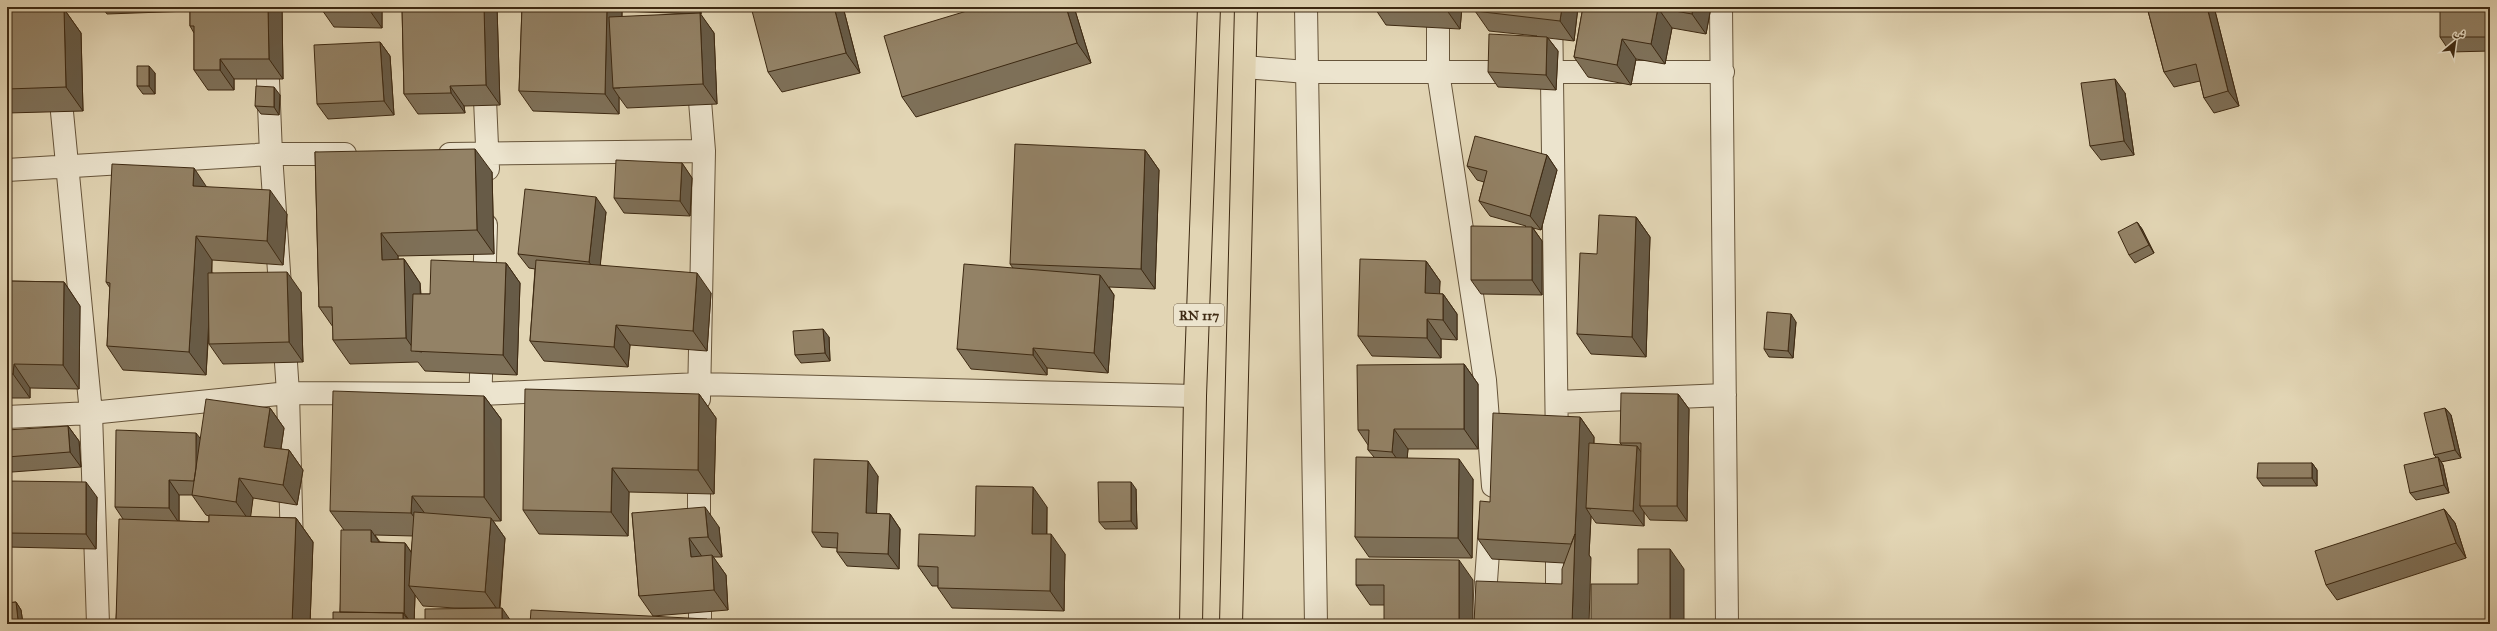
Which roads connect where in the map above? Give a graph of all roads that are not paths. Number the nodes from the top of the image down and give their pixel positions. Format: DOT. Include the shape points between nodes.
graph roads {
  1 [pos="265,7"];
  2 [pos="1210,7"];
  3 [pos="1246,7"];
  4 [pos="1306,7"];
  5 [pos="1438,7"];
  6 [pos="1551,7"];
  7 [pos="1721,7"];
  8 [pos="696,52"];
  9 [pos="483,54"];
  10 [pos="58,61"];
  11 [pos="1245,67"];
  12 [pos="1306,72"];
  13 [pos="1438,72"];
  14 [pos="1552,72"];
  15 [pos="1723,72"];
  16 [pos="704,151"];
  17 [pos="271,154"];
  18 [pos="364,154"];
  19 [pos="427,154"];
  20 [pos="489,154"];
  21 [pos="66,168"];
  22 [pos="7,170"];
  23 [pos="699,384"];
  24 [pos="288,393"];
  25 [pos="480,394"];
  26 [pos="1725,395"];
  27 [pos="1195,396"];
  28 [pos="1557,402"];
  29 [pos="91,413"];
  30 [pos="699,416"];
  31 [pos="7,417"];
  32 [pos="480,433"];
  33 [pos="699,440"];
  34 [pos="1557,465"];
  35 [pos="1557,513"];
  36 [pos="292,568"];
  37 [pos="98,624"];
  38 [pos="700,624"];
  39 [pos="1191,624"];
  40 [pos="1232,624"];
  41 [pos="1316,624"];
  42 [pos="1483,624"];
  43 [pos="1557,624"];
  44 [pos="1727,624"];
  1 -- 17 [label="street"];
  2 -- 27 [label="main road, RN 117"];
  3 -- 11 [label="main road, RN 117"];
  4 -- 12 [label="street"];
  5 -- 13 [label="street"];
  6 -- 14 [label="street"];
  7 -- 15 [label="street"];
  8 -- 16 [label="street"];
  9 -- 20 [label="street"];
  10 -- 21 [label="street"];
  11 -- 12 [label="street"];
  11 -- 40 [label="main road, RN 117"];
  12 -- 13 [label="street"];
  12 -- 41 [label="street"];
  13 -- 14 [label="street"];
  13 -- 42 [label="street" via="1485,380 1494,481"];
  14 -- 15 [label="street"];
  14 -- 28 [label="street"];
  15 -- 26 [label="street"];
  16 -- 20 [label="street"];
  16 -- 23 [label="street"];
  17 -- 18 [label="street"];
  17 -- 21 [label="street"];
  17 -- 24 [label="street"];
  19 -- 20 [label="street"];
  20 -- 25 [label="street"];
  21 -- 22 [label="street"];
  21 -- 29 [label="street"];
  23 -- 25 [label="street"];
  23 -- 27 [label="street"];
  23 -- 30 [label="street"];
  24 -- 25 [label="street"];
  24 -- 29 [label="street"];
  24 -- 36 [label="street"];
  25 -- 32 [label="street"];
  26 -- 28 [label="street"];
  26 -- 44 [label="street"];
  27 -- 39 [label="main road, RN 117"];
  28 -- 34 [label="street"];
  29 -- 31 [label="street"];
  29 -- 37 [label="street"];
  33 -- 38 [label="street"];
  35 -- 43 [label="street"];
}
